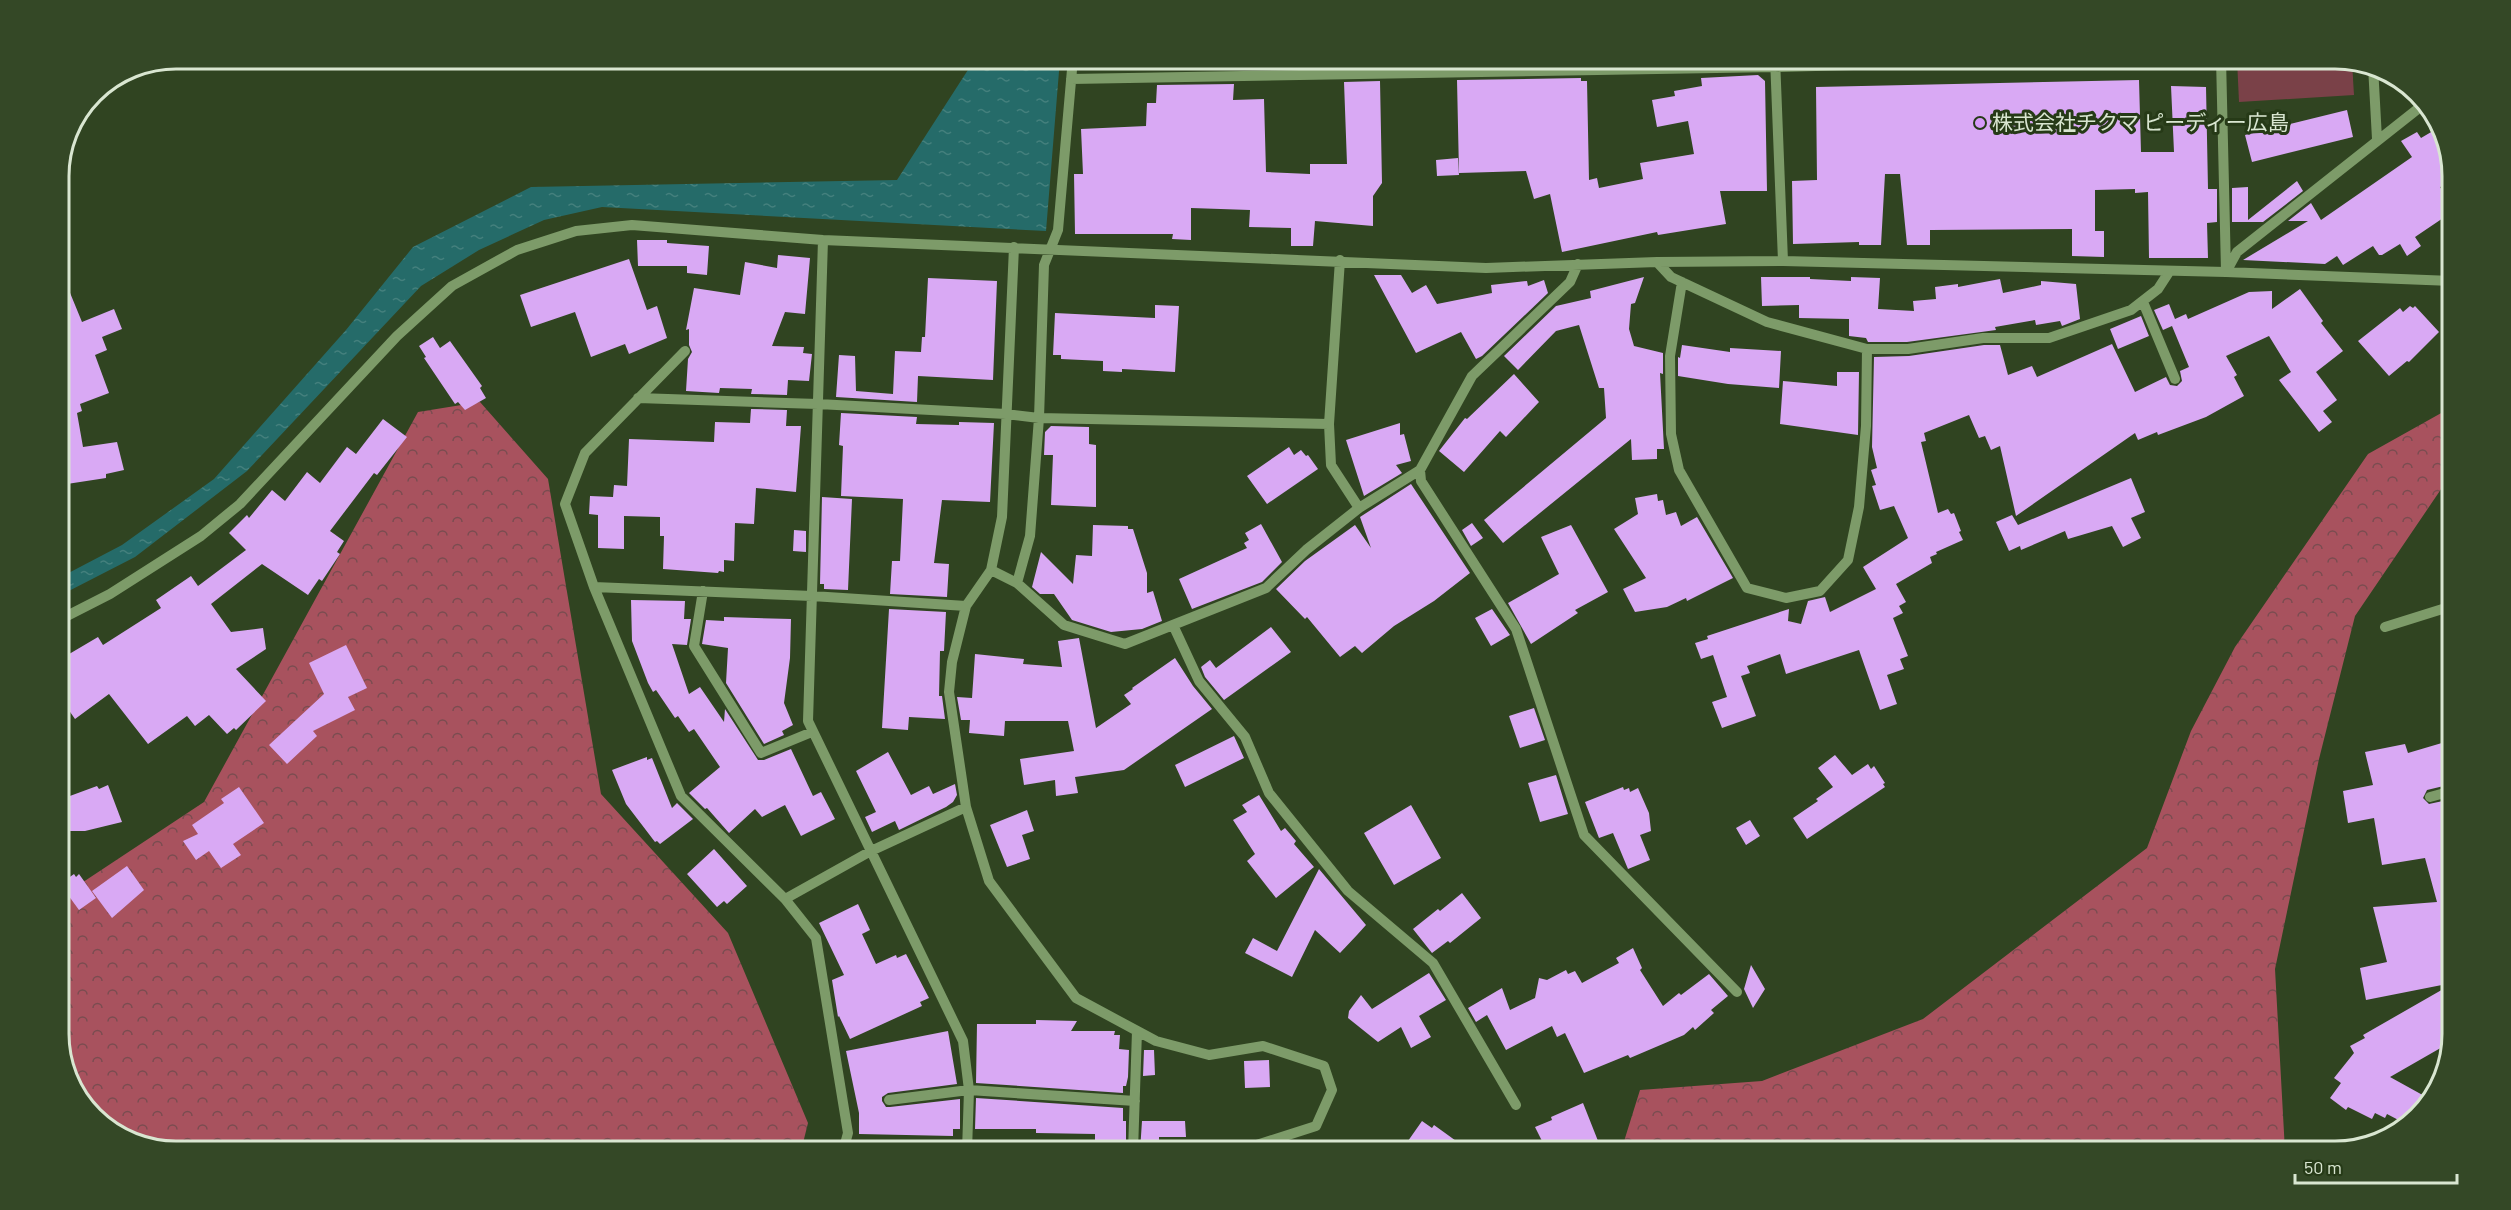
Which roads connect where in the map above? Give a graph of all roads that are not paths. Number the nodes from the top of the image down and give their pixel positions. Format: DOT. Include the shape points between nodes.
graph roads {
  1 [pos="1072,69"];
  2 [pos="1511,69"];
  3 [pos="1775,69"];
  4 [pos="2221,69"];
  5 [pos="2374,76"];
  6 [pos="1071,79"];
  7 [pos="2418,109"];
  8 [pos="2377,139"];
  9 [pos="823,240"];
  10 [pos="1014,247"];
  11 [pos="1052,249"];
  12 [pos="1340,260"];
  13 [pos="1783,261"];
  14 [pos="1657,262"];
  15 [pos="1578,264"];
  16 [pos="2169,272"];
  17 [pos="2226,272"];
  18 [pos="2442,281"];
  19 [pos="1682,282"];
  20 [pos="2143,302"];
  21 [pos="1867,349"];
  22 [pos="685,351"];
  23 [pos="2175,379"];
  24 [pos="638,398"];
  25 [pos="818,404"];
  26 [pos="1006,414"];
  27 [pos="1039,418"];
  28 [pos="1329,424"];
  29 [pos="1420,470"];
  30 [pos="1359,508"];
  31 [pos="991,570"];
  32 [pos="1017,583"];
  33 [pos="594,587"];
  34 [pos="703,591"];
  35 [pos="812,596"];
  36 [pos="966,606"];
  37 [pos="2442,609"];
  38 [pos="69,615"];
  39 [pos="1173,625"];
  40 [pos="2385,627"];
  41 [pos="812,732"];
  42 [pos="2442,794"];
  43 [pos="2430,797"];
  44 [pos="966,807"];
  45 [pos="871,851"];
  46 [pos="785,899"];
  47 [pos="1737,992"];
  48 [pos="1137,1031"];
  49 [pos="969,1090"];
  50 [pos="889,1100"];
  51 [pos="1135,1101"];
  52 [pos="1516,1105"];
  53 [pos="846,1141"];
  54 [pos="967,1141"];
  55 [pos="1133,1141"];
  56 [pos="1271,1141"];
  1 -- 6 [label="street"];
  2 -- 6 [label="street"];
  3 -- 13 [label="street"];
  4 -- 17 [label="street"];
  5 -- 8 [label="street"];
  6 -- 11 [label="street" via="1058,230"];
  7 -- 8 [label="street"];
  8 -- 17 [label="street" via="2237,252"];
  9 -- 10 [label="street"];
  9 -- 25 [label="street"];
  9 -- 38 [label="street" via="632,225 576,231 517,250 452,286 436,300 397,336 240,504 201,536 110,594"];
  10 -- 11 [label="street"];
  10 -- 26 [label="street"];
  11 -- 12 [label="street"];
  11 -- 27 [label="street" via="1044,265"];
  12 -- 15 [label="street" via="1486,268"];
  12 -- 28 [label="street"];
  13 -- 14 [label="street"];
  13 -- 16 [label="street"];
  14 -- 15 [label="street"];
  14 -- 19 [label="street"];
  15 -- 29 [label="street" via="1570,282 1472,376"];
  16 -- 17 [label="street"];
  16 -- 20 [label="street"];
  17 -- 18 [label="street"];
  19 -- 21 [label="street" via="1767,322"];
  19 -- 21 [label="street" via="1670,356 1671,434 1679,470 1747,588 1786,598 1820,591 1848,560 1859,507"];
  20 -- 21 [label="street" via="2131,310 2049,338 1983,338 1908,349"];
  20 -- 23 [label="street"];
  22 -- 24 [label="street"];
  24 -- 25 [label="street"];
  24 -- 33 [label="street" via="585,453 565,504"];
  25 -- 26 [label="street"];
  25 -- 35 [label="street"];
  26 -- 27 [label="street"];
  26 -- 31 [label="street" via="1002,517"];
  27 -- 28 [label="street"];
  27 -- 32 [label="street" via="1030,536"];
  28 -- 30 [label="street" via="1331,465"];
  29 -- 30 [label="street"];
  29 -- 47 [label="street" via="1421,481 1516,629 1584,835"];
  30 -- 39 [label="street" via="1266,588"];
  31 -- 32 [label="street"];
  31 -- 36 [label="street"];
  32 -- 39 [label="street" via="1064,625 1125,644"];
  33 -- 34 [label="street"];
  33 -- 46 [label="street" via="681,796"];
  34 -- 35 [label="street"];
  34 -- 41 [label="street" via="694,646 761,753"];
  35 -- 36 [label="street"];
  35 -- 41 [label="street" via="808,722"];
  36 -- 44 [label="street" via="949,692"];
  37 -- 40 [label="street"];
  39 -- 52 [label="street" via="1199,681 1245,736 1269,793 1348,891 1433,963"];
  41 -- 45 [label="street"];
  42 -- 43 [label="street"];
  44 -- 45 [label="street"];
  44 -- 48 [label="street" via="989,881 1076,998"];
  45 -- 46 [label="street"];
  45 -- 49 [label="street" via="963,1041"];
  46 -- 53 [label="street" via="816,938 848,1133"];
  48 -- 51 [label="street"];
  48 -- 56 [label="street" via="1156,1041 1209,1055 1263,1046 1324,1066 1332,1090 1316,1126"];
  49 -- 50 [label="street"];
  49 -- 51 [label="street"];
  49 -- 54 [label="street"];
  51 -- 55 [label="street"];
}
